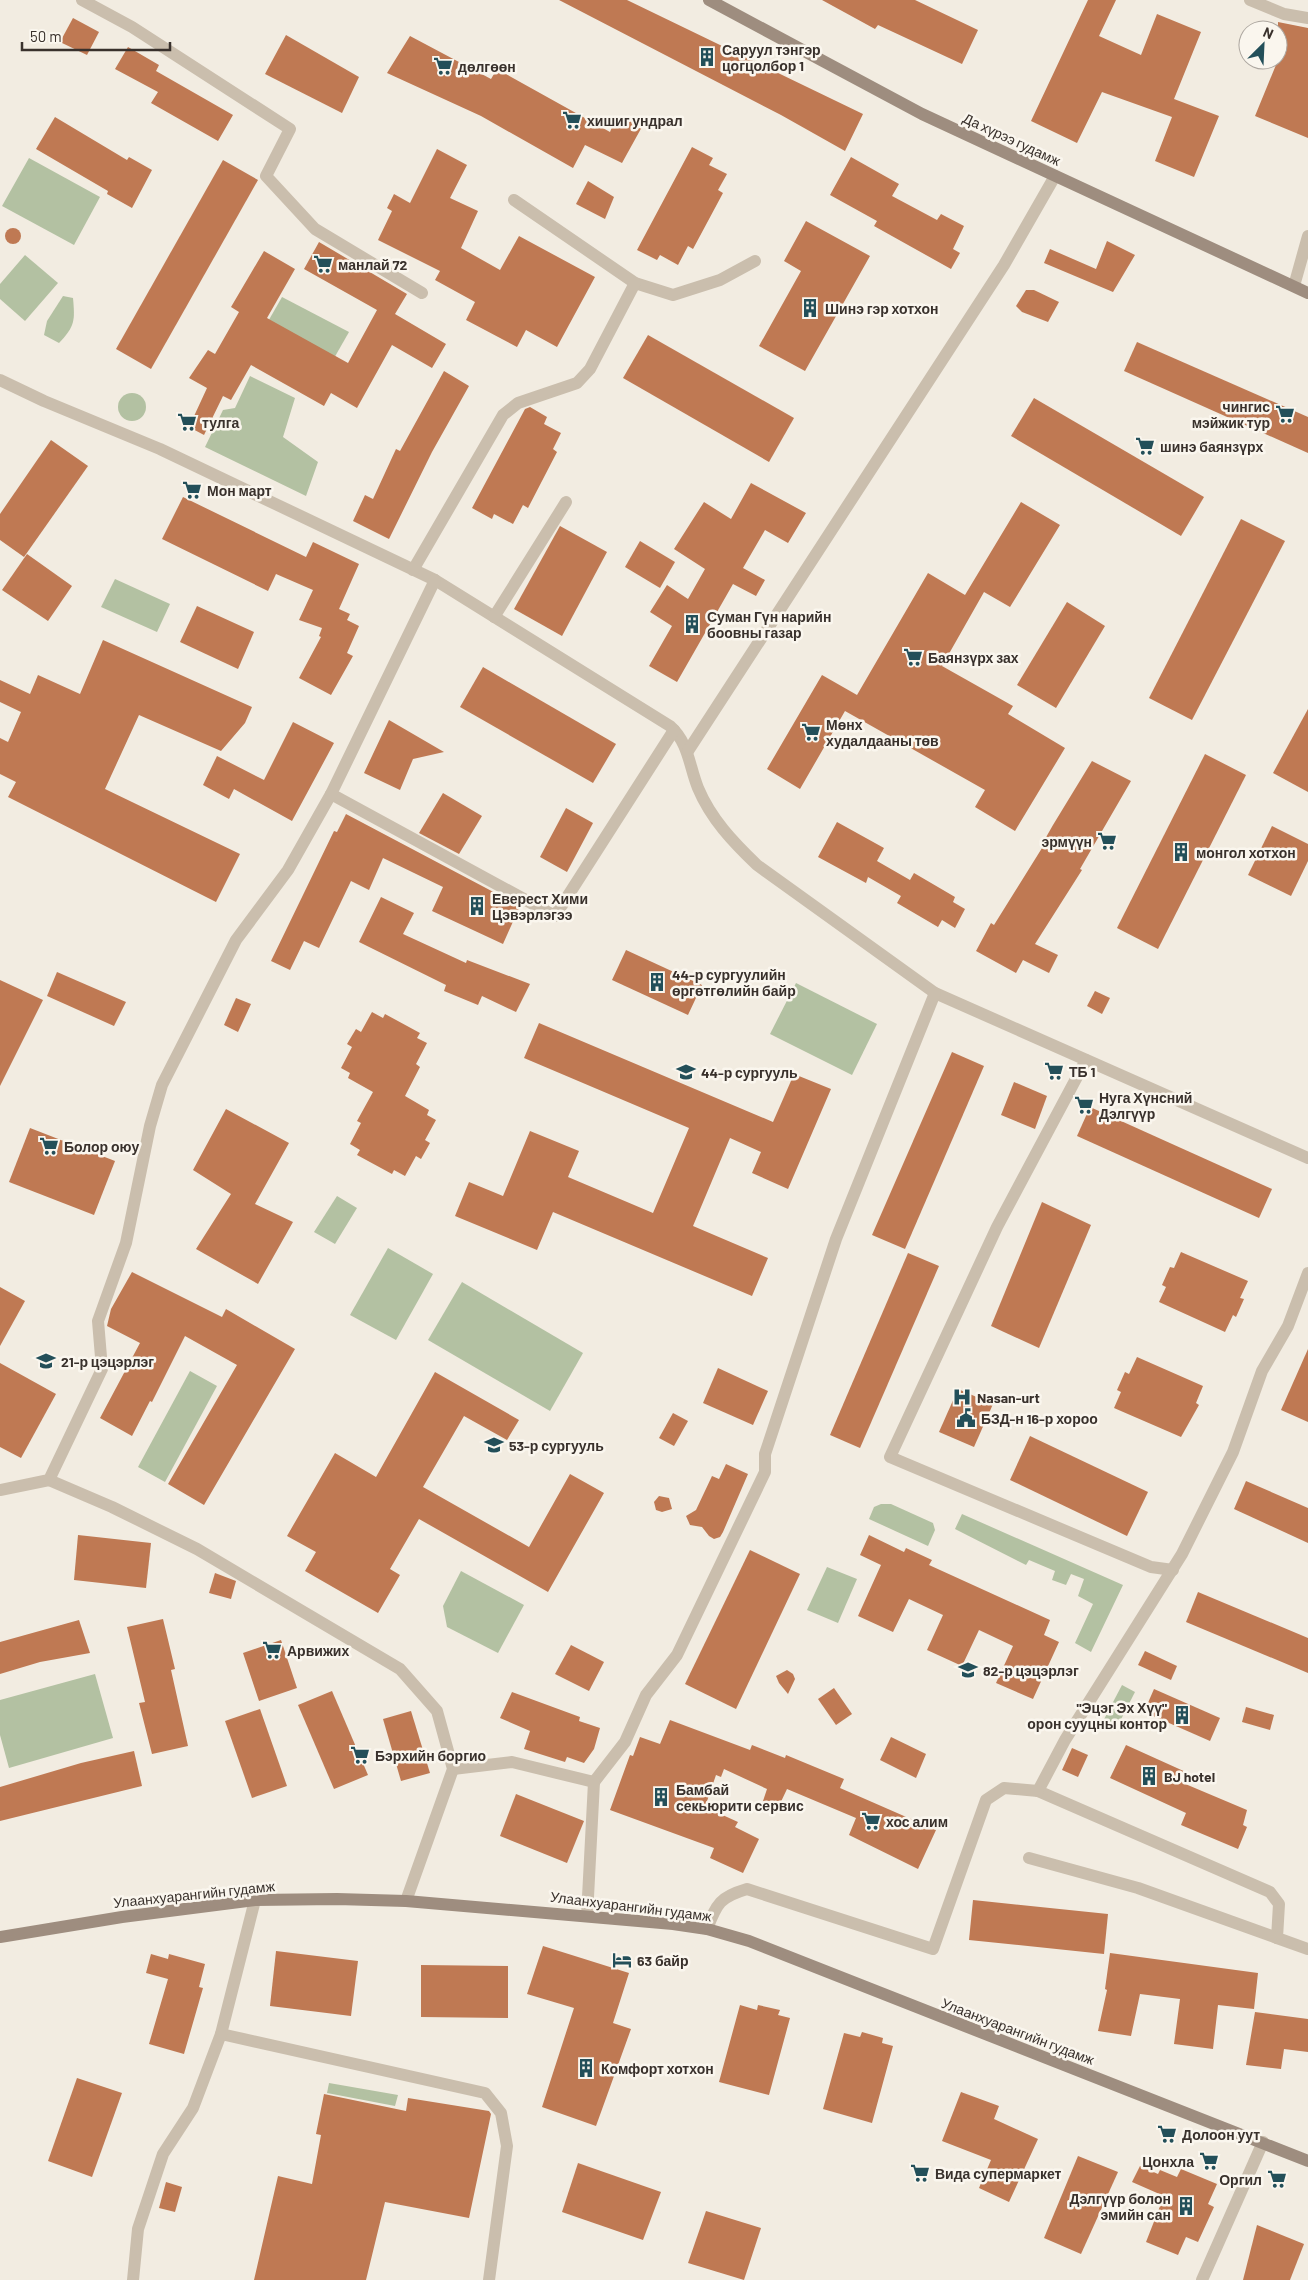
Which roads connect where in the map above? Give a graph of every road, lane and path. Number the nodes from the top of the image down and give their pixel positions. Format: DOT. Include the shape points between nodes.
graph roads {
  1 [pos="82,0"];
  2 [pos="709,0"];
  3 [pos="1250,0"];
  4 [pos="1308,18"];
  5 [pos="1055,176"];
  6 [pos="514,200"];
  7 [pos="1308,236"];
  8 [pos="755,262"];
  9 [pos="635,284"];
  10 [pos="1294,286"];
  11 [pos="1308,293"];
  12 [pos="422,294"];
  13 [pos="0,380"];
  14 [pos="566,502"];
  15 [pos="414,570"];
  16 [pos="435,580"];
  17 [pos="494,617"];
  18 [pos="674,730"];
  19 [pos="688,751"];
  20 [pos="331,794"];
  21 [pos="935,993"];
  22 [pos="1086,1060"];
  23 [pos="1308,1158"];
  24 [pos="1308,1273"];
  25 [pos="49,1480"];
  26 [pos="0,1490"];
  27 [pos="1173,1570"];
  28 [pos="453,1769"];
  29 [pos="594,1782"];
  30 [pos="1038,1790"];
  31 [pos="1029,1858"];
  32 [pos="255,1900"];
  33 [pos="406,1901"];
  34 [pos="587,1916"];
  35 [pos="707,1929"];
  36 [pos="0,1937"];
  37 [pos="1277,1938"];
  38 [pos="1308,1949"];
  39 [pos="221,2034"];
  40 [pos="1263,2142"];
  41 [pos="1308,2161"];
  42 [pos="133,2280"];
  43 [pos="489,2280"];
  44 [pos="1202,2280"];
  1 -- 12 [label="street" via="132,28 290,130 266,176 315,230"];
  2 -- 5 [label="main road, Да хүрээ гудамж" via="906,106"];
  3 -- 4 [label="street" via="1284,14"];
  5 -- 10 [label="main road, Да хүрээ гудамж"];
  5 -- 19 [label="street" via="1004,266"];
  6 -- 9 [label="street"];
  7 -- 10 [label="street"];
  8 -- 9 [label="street" via="720,280 672,296"];
  9 -- 15 [label="street" via="590,369 577,383 518,403 503,415"];
  10 -- 11 [label="main road, Да хүрээ гудамж"];
  13 -- 15 [label="street" via="160,449"];
  14 -- 17 [label="street"];
  15 -- 16 [label="street"];
  16 -- 17 [label="street"];
  16 -- 20 [label="street"];
  17 -- 18 [label="street"];
  18 -- 19 [label="street"];
  18 -- 20 [label="street" via="555,916"];
  19 -- 21 [label="street" via="695,780 710,812 743,852"];
  20 -- 25 [label="street" via="288,870 236,940 162,1086 150,1126 126,1243 98,1321 102,1370"];
  21 -- 22 [label="street"];
  21 -- 29 [label="street" via="836,1239 765,1454 765,1472 677,1655 646,1695 624,1742"];
  22 -- 23 [label="street"];
  22 -- 27 [label="street" via="996,1227 890,1457 1151,1567"];
  24 -- 27 [label="street" via="1288,1326 1262,1371 1232,1452"];
  25 -- 26 [label="street"];
  25 -- 28 [label="street" via="197,1549 400,1668 437,1711"];
  27 -- 30 [label="street" via="1064,1740"];
  28 -- 29 [label="street" via="512,1762"];
  28 -- 33 [label="street"];
  29 -- 34 [label="street"];
  30 -- 35 [label="street" via="1004,1788 986,1800 934,1949 748,1889 729,1894 717,1904"];
  30 -- 37 [label="street" via="1270,1892 1279,1904"];
  31 -- 37 [label="street" via="1138,1888"];
  32 -- 33 [label="main road, Улаанхуарангийн гудамж"];
  32 -- 36 [label="main road, Улаанхуарангийн гудамж"];
  32 -- 39 [label="street"];
  33 -- 34 [label="main road, Улаанхуарангийн гудамж"];
  34 -- 35 [label="main road, Улаанхуарангийн гудамж"];
  35 -- 40 [label="main road, Улаанхуарангийн гудамж" via="749,1941"];
  37 -- 38 [label="street"];
  39 -- 42 [label="street" via="193,2108 163,2154 138,2230"];
  39 -- 43 [label="street" via="485,2093 501,2113 507,2146"];
  40 -- 41 [label="main road, Улаанхуарангийн гудамж"];
  40 -- 44 [label="street"];
}
